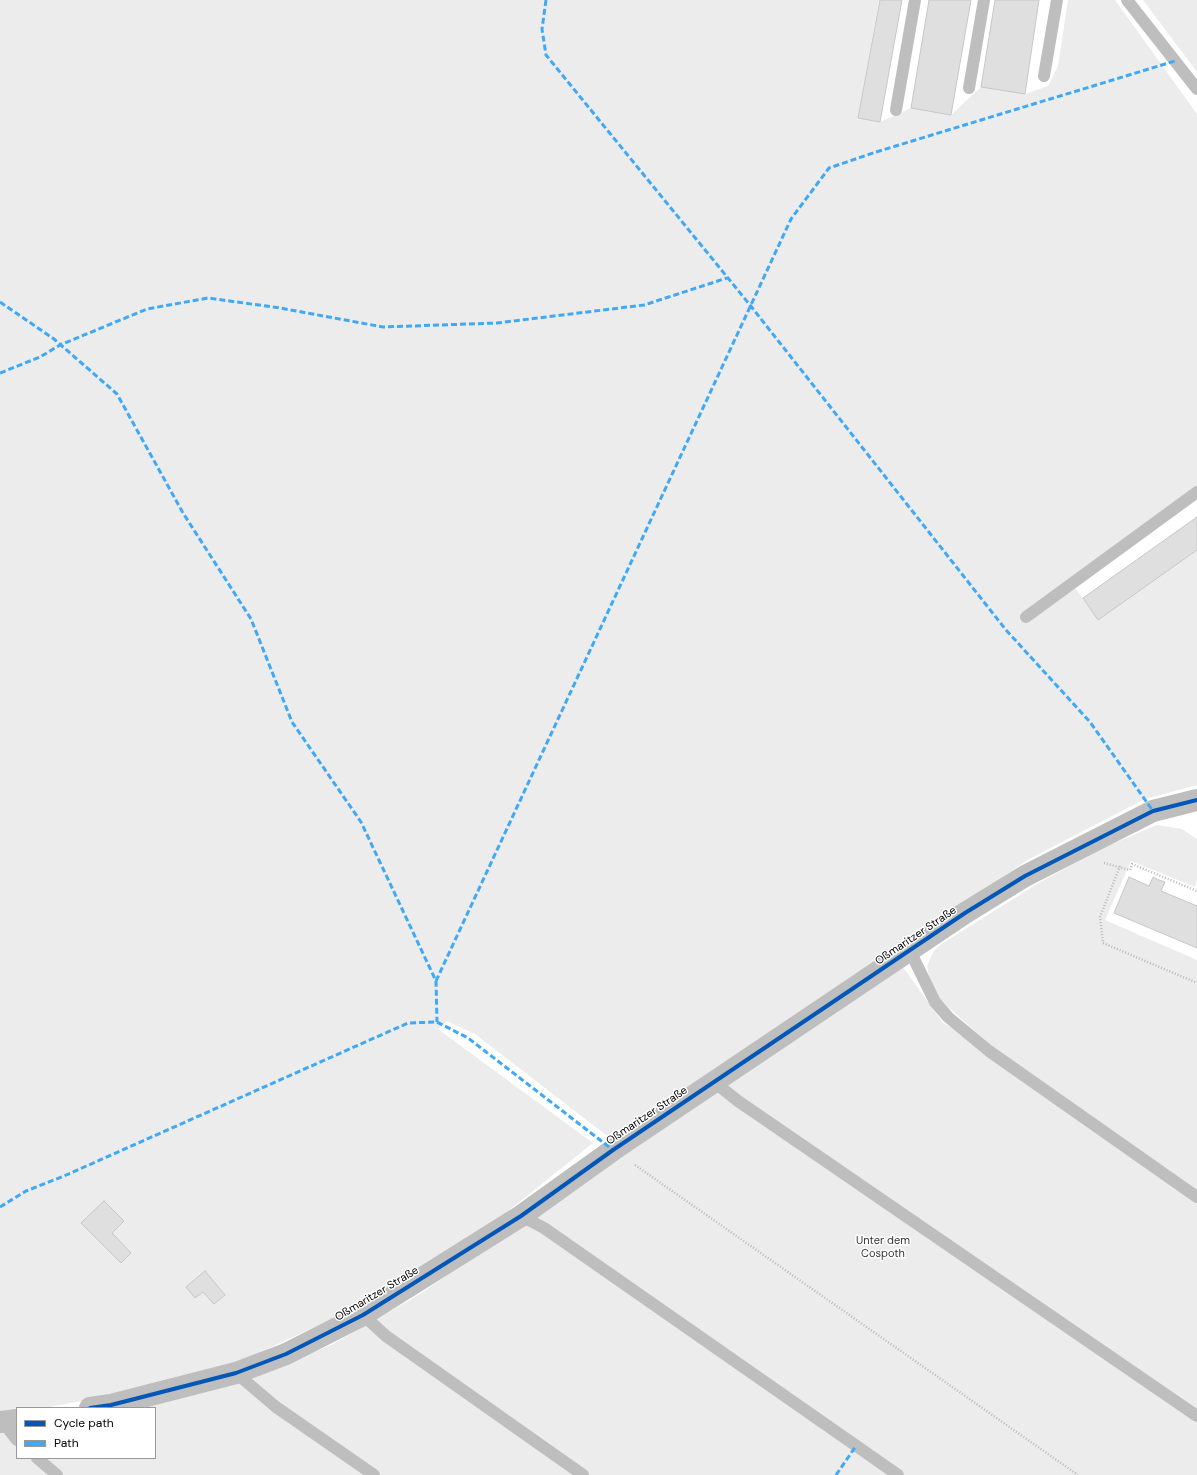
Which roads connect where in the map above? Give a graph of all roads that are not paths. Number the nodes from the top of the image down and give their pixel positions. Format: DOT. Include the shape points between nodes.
graph roads {
  1 [pos="915,0"];
  2 [pos="984,0"];
  3 [pos="1057,0"];
  4 [pos="1127,0"];
  5 [pos="1044,76"];
  6 [pos="969,88"];
  7 [pos="1197,89"];
  8 [pos="896,110"];
  9 [pos="1197,492"];
  10 [pos="1026,617"];
  11 [pos="1197,800"];
  12 [pos="910,951"];
  13 [pos="714,1082"];
  14 [pos="1197,1197"];
  15 [pos="521,1216"];
  16 [pos="363,1314"];
  17 [pos="236,1373"];
  18 [pos="95,1407"];
  19 [pos="1197,1416"];
  20 [pos="7,1421"];
  21 [pos="16,1438"];
  22 [pos="38,1459"];
  23 [pos="57,1475"];
  24 [pos="374,1475"];
  25 [pos="583,1475"];
  26 [pos="898,1475"];
  1 -- 8 [label="lane"];
  2 -- 6 [label="lane"];
  3 -- 5 [label="lane"];
  4 -- 7 [label="lane"];
  9 -- 10 [label="lane"];
  11 -- 12 [label="street, Oßmaritzer Straße" via="1153,811 1025,876 964,913"];
  12 -- 13 [label="street, Oßmaritzer Straße"];
  12 -- 14 [label="lane" via="935,1002 954,1022 989,1051"];
  13 -- 15 [label="street, Oßmaritzer Straße"];
  13 -- 19 [label="lane"];
  15 -- 16 [label="street, Oßmaritzer Straße"];
  15 -- 26 [label="lane" via="544,1228"];
  16 -- 17 [label="street, Oßmaritzer Straße" via="286,1354"];
  16 -- 25 [label="lane" via="386,1336"];
  17 -- 18 [label="street, Oßmaritzer Straße"];
  17 -- 24 [label="lane" via="276,1407"];
  20 -- 21 [label="lane"];
  22 -- 23 [label="lane"];
}
